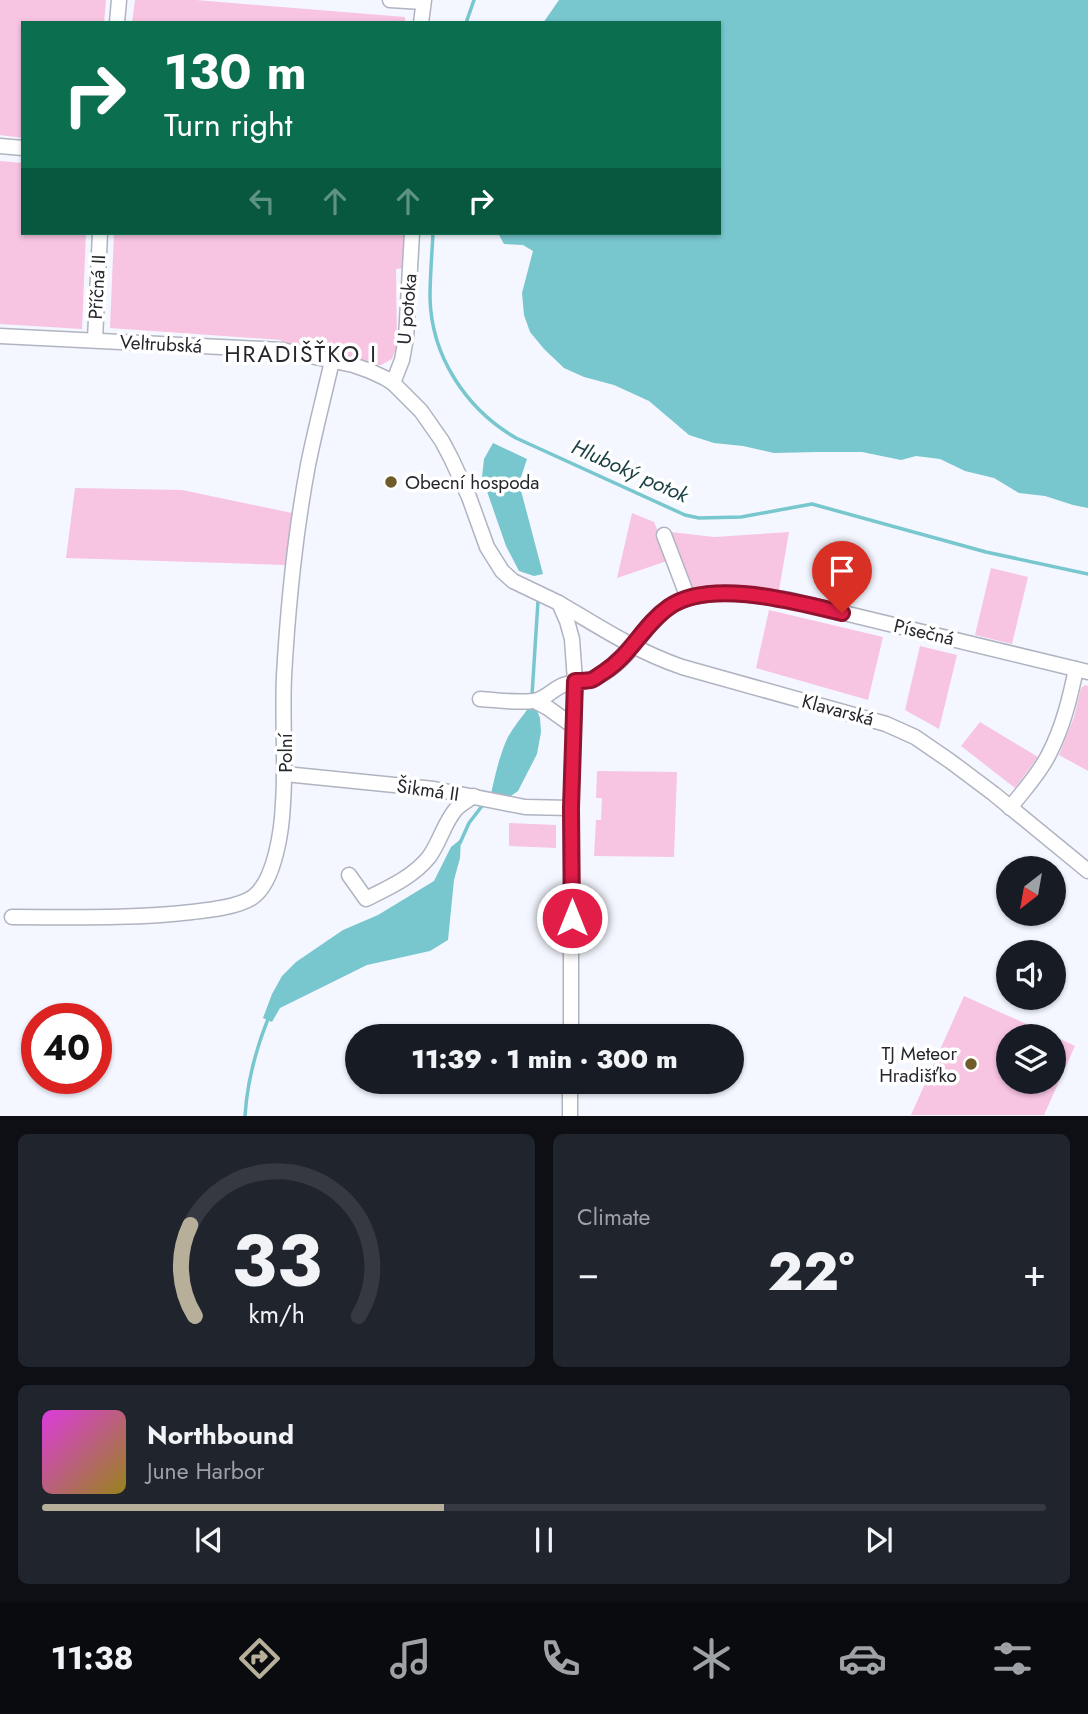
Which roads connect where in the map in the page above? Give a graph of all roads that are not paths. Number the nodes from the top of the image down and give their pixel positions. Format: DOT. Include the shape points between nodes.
graph roads {
  1 [pos="119,0"];
  2 [pos="390,0"];
  3 [pos="424,1"];
  4 [pos="117,21"];
  5 [pos="421,21"];
  6 [pos="0,146"];
  7 [pos="21,148"];
  8 [pos="100,235"];
  9 [pos="412,235"];
  10 [pos="0,337"];
  11 [pos="94,341"];
  12 [pos="332,361"];
  13 [pos="393,383"];
  14 [pos="664,535"];
  15 [pos="688,598"];
  16 [pos="559,603"];
  17 [pos="632,646"];
  18 [pos="1082,670"];
  19 [pos="575,681"];
  20 [pos="480,699"];
  21 [pos="534,701"];
  22 [pos="573,726"];
  23 [pos="285,774"];
  24 [pos="474,796"];
  25 [pos="571,808"];
  26 [pos="1010,808"];
  27 [pos="1088,871"];
  28 [pos="349,875"];
  29 [pos="12,917"];
  30 [pos="572,1024"];
  31 [pos="570,1094"];
  32 [pos="570,1115"];
  1 -- 4 [label="street"];
  2 -- 3 [label="street"];
  3 -- 5 [label="street"];
  6 -- 7 [label="street"];
  8 -- 11 [label="street, Příčná II"];
  9 -- 13 [label="street, U potoka" via="406,338"];
  10 -- 11 [label="street, Veltrubská"];
  11 -- 12 [label="street, Veltrubská" via="282,350"];
  12 -- 13 [label="street, Veltrubská"];
  12 -- 23 [label="street, Polní" via="308,464 293,564 284,678"];
  13 -- 16 [label="street, Veltrubská" via="442,441 487,547 502,571"];
  14 -- 15 [label="street"];
  15 -- 17 [label="street, Písečná" via="670,606"];
  15 -- 18 [label="street, Písečná" via="736,594 790,600"];
  16 -- 17 [label="street, Klavarská"];
  16 -- 19 [label="street" via="572,639"];
  17 -- 19 [label="street, Písečná" via="591,680"];
  17 -- 26 [label="street, Klavarská" via="682,667 886,724 915,737"];
  18 -- 26 [label="street, Písečná" via="1048,756"];
  19 -- 21 [label="street, Písečná"];
  19 -- 22 [label="street"];
  20 -- 21 [label="street"];
  21 -- 22 [label="street"];
  22 -- 25 [label="street"];
  23 -- 24 [label="street, Šikmá II"];
  23 -- 29 [label="street, Polní" via="283,817 270,875 253,897 225,907 150,917"];
  24 -- 25 [label="street, Šikmá II" via="524,807"];
  24 -- 28 [label="street" via="457,809 428,857 402,880 366,899"];
  25 -- 30 [label="street"];
  26 -- 27 [label="street, Klavarská"];
  31 -- 32 [label="street"];
}
